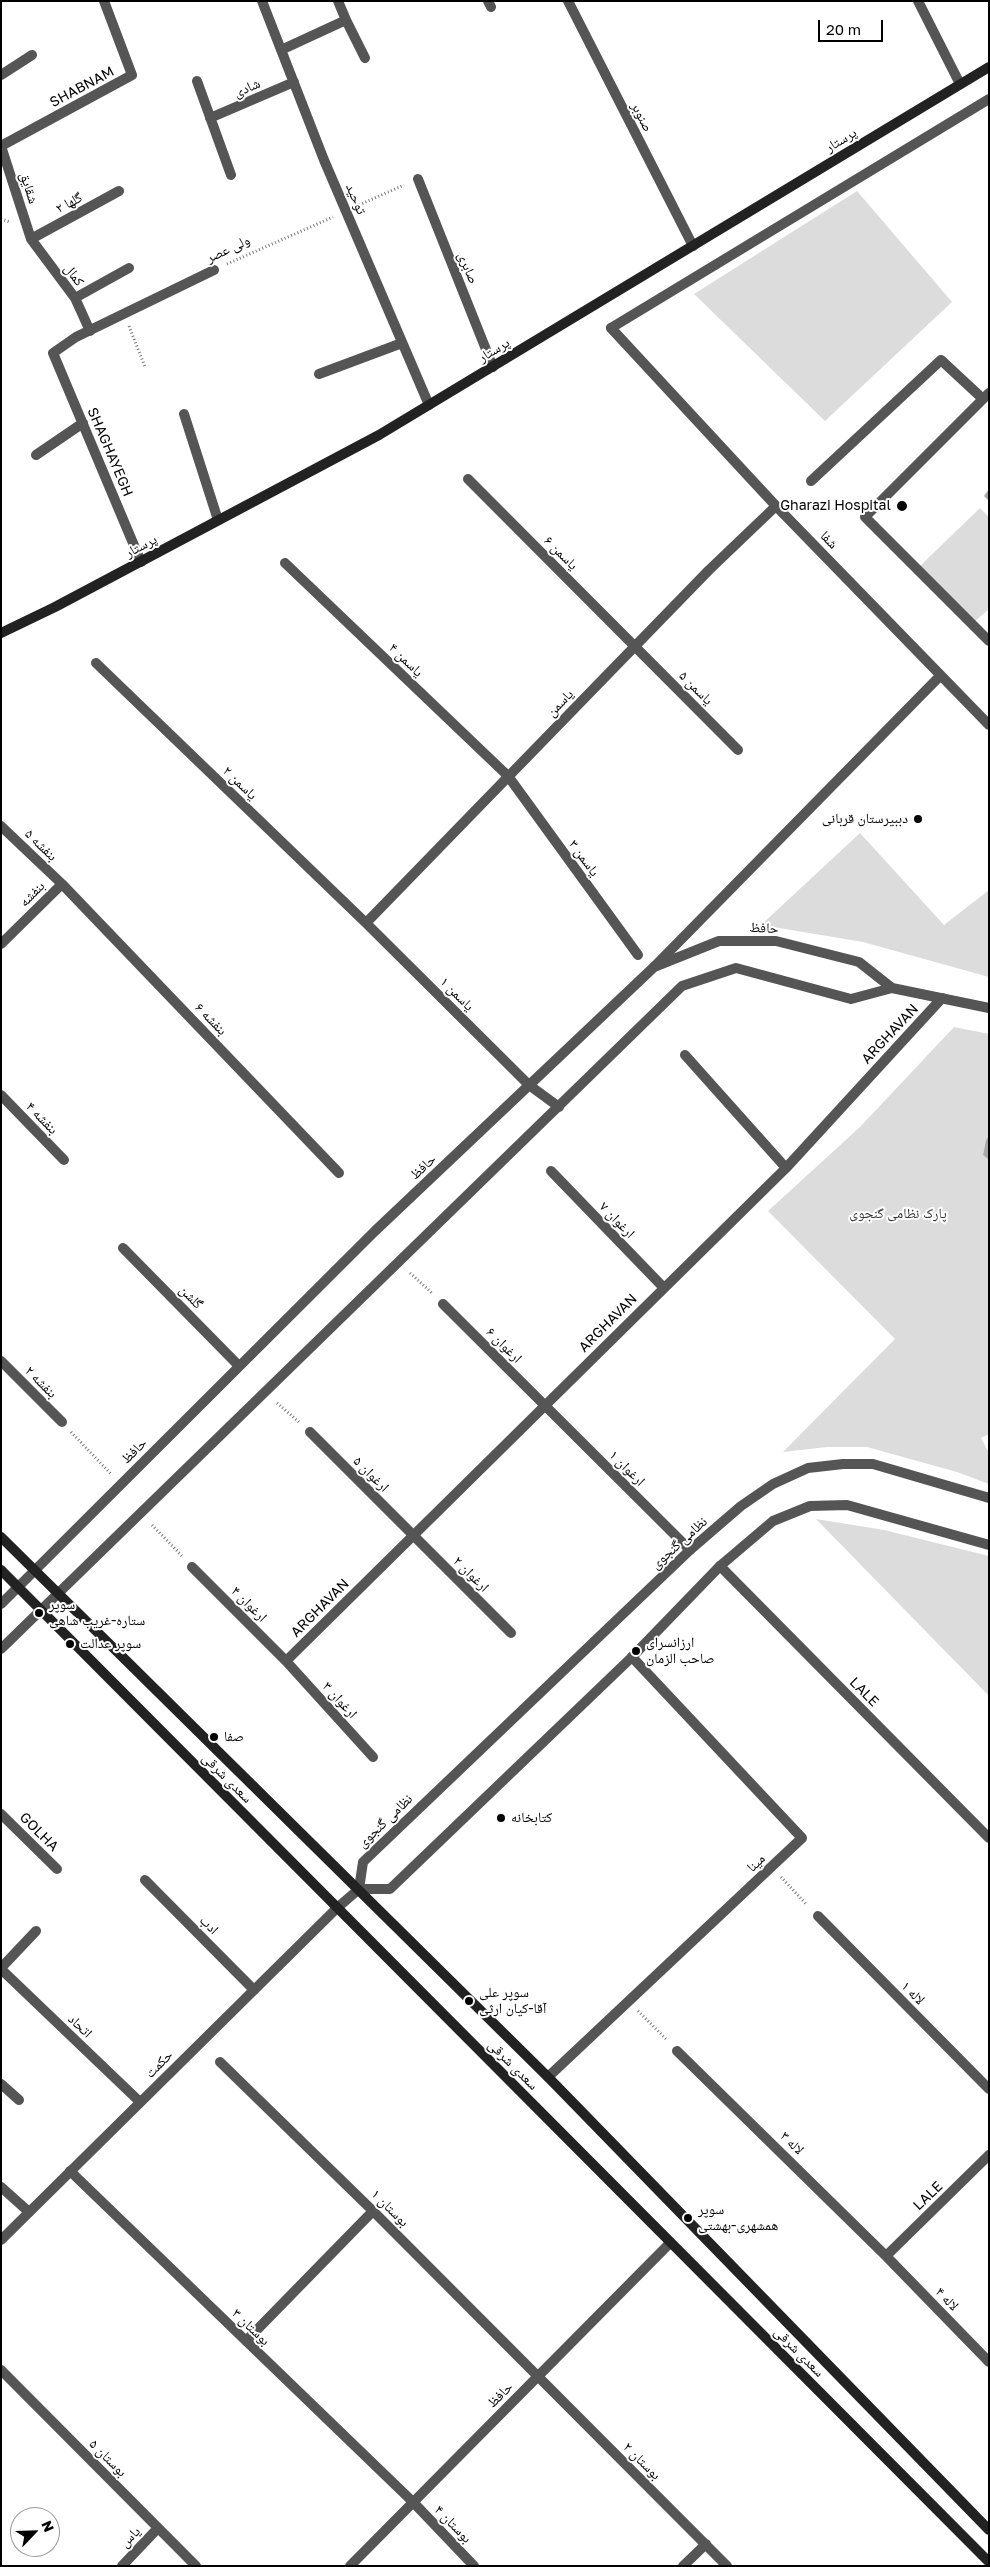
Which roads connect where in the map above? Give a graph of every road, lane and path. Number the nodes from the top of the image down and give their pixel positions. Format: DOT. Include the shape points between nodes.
graph roads {
  1 [pos="104,1"];
  2 [pos="262,1"];
  3 [pos="338,1"];
  4 [pos="568,1"];
  5 [pos="918,1"];
  6 [pos="346,20"];
  7 [pos="281,50"];
  8 [pos="32,55"];
  9 [pos="365,58"];
  10 [pos="989,67"];
  11 [pos="1,75"];
  12 [pos="197,81"];
  13 [pos="294,82"];
  14 [pos="960,84"];
  15 [pos="989,99"];
  16 [pos="210,118"];
  17 [pos="1,146"];
  18 [pos="231,175"];
  19 [pos="418,179"];
  20 [pos="120,192"];
  21 [pos="346,211"];
  22 [pos="30,239"];
  23 [pos="693,246"];
  24 [pos="129,268"];
  25 [pos="214,270"];
  26 [pos="75,298"];
  27 [pos="124,314"];
  28 [pos="90,331"];
  29 [pos="402,343"];
  30 [pos="53,353"];
  31 [pos="145,367"];
  32 [pos="493,367"];
  33 [pos="319,374"];
  34 [pos="986,396"];
  35 [pos="429,405"];
  36 [pos="184,414"];
  37 [pos="83,423"];
  38 [pos="36,455"];
  39 [pos="468,479"];
  40 [pos="811,481"];
  41 [pos="776,506"];
  42 [pos="218,520"];
  43 [pos="141,562"];
  44 [pos="285,563"];
  45 [pos="1,633"];
  46 [pos="987,637"];
  47 [pos="635,646"];
  48 [pos="96,663"];
  49 [pos="940,676"];
  50 [pos="989,725"];
  51 [pos="738,750"];
  52 [pos="508,776"];
  53 [pos="1,826"];
  54 [pos="62,884"];
  55 [pos="366,923"];
  56 [pos="1,944"];
  57 [pos="638,955"];
  58 [pos="654,967"];
  59 [pos="892,988"];
  60 [pos="942,998"];
  61 [pos="989,1008"];
  62 [pos="685,1056"];
  63 [pos="529,1085"];
  64 [pos="1,1095"];
  65 [pos="559,1107"];
  66 [pos="64,1160"];
  67 [pos="786,1168"];
  68 [pos="551,1172"];
  69 [pos="339,1173"];
  70 [pos="123,1248"];
  71 [pos="398,1263"];
  72 [pos="664,1288"];
  73 [pos="444,1304"];
  74 [pos="1,1361"];
  75 [pos="239,1366"];
  76 [pos="266,1392"];
  77 [pos="545,1406"];
  78 [pos="62,1422"];
  79 [pos="310,1432"];
  80 [pos="121,1484"];
  81 [pos="989,1498"];
  82 [pos="141,1513"];
  83 [pos="413,1536"];
  84 [pos="1,1538"];
  85 [pos="989,1545"];
  86 [pos="690,1550"];
  87 [pos="720,1566"];
  88 [pos="192,1567"];
  89 [pos="1,1570"];
  90 [pos="34,1571"];
  91 [pos="18,1587"];
  92 [pos="58,1594"];
  93 [pos="1,1604"];
  94 [pos="41,1610"];
  95 [pos="511,1632"];
  96 [pos="1,1649"];
  97 [pos="632,1657"];
  98 [pos="286,1661"];
  99 [pos="373,1757"];
  100 [pos="1,1814"];
  101 [pos="989,1838"];
  102 [pos="772,1868"];
  103 [pos="57,1869"];
  104 [pos="145,1880"];
  105 [pos="359,1889"];
  106 [pos="337,1908"];
  107 [pos="818,1916"];
  108 [pos="36,1931"];
  109 [pos="1,1969"];
  110 [pos="254,1990"];
  111 [pos="629,2002"];
  112 [pos="677,2050"];
  113 [pos="220,2062"];
  114 [pos="548,2077"];
  115 [pos="1,2084"];
  116 [pos="989,2089"];
  117 [pos="19,2100"];
  118 [pos="140,2102"];
  119 [pos="989,2155"];
  120 [pos="70,2171"];
  121 [pos="1,2187"];
  122 [pos="373,2211"];
  123 [pos="29,2212"];
  124 [pos="1,2240"];
  125 [pos="670,2243"];
  126 [pos="886,2256"];
  127 [pos="246,2341"];
  128 [pos="989,2362"];
  129 [pos="1,2370"];
  130 [pos="538,2376"];
  131 [pos="413,2502"];
  132 [pos="158,2528"];
  133 [pos="989,2530"];
  134 [pos="706,2544"];
  135 [pos="989,2562"];
  136 [pos="122,2566"];
  137 [pos="196,2566"];
  138 [pos="350,2566"];
  139 [pos="474,2566"];
  140 [pos="683,2566"];
  141 [pos="727,2566"];
  1 -- 17 [label="street, SHABNAM" via="132,75"];
  2 -- 7 [label="street, توحید"];
  3 -- 6 [label="street"];
  4 -- 23 [label="street, صنوبر"];
  5 -- 14 [label="street"];
  6 -- 7 [label="street"];
  6 -- 9 [label="street"];
  7 -- 13 [label="street, توحید"];
  8 -- 11 [label="street"];
  10 -- 14 [label="main road, پرستار"];
  12 -- 16 [label="street"];
  13 -- 16 [label="street, شادی"];
  13 -- 21 [label="street, توحید"];
  14 -- 23 [label="main road, پرستار"];
  15 -- 41 [label="street, شفا" via="611,328"];
  16 -- 18 [label="street"];
  17 -- 22 [label="street, شقایق"];
  19 -- 21 [label="path, ولی عصر"];
  19 -- 32 [label="street, صابری"];
  20 -- 22 [label="street, گلها ۲"];
  21 -- 25 [label="path, ولی عصر"];
  21 -- 29 [label="street, توحید"];
  22 -- 26 [label="street, کمال"];
  23 -- 32 [label="main road, پرستار"];
  24 -- 26 [label="street"];
  25 -- 27 [label="street, ولی عصر"];
  26 -- 28 [label="street, کمال"];
  27 -- 28 [label="street, ولی عصر"];
  27 -- 31 [label="path"];
  28 -- 30 [label="street, ولی عصر"];
  29 -- 33 [label="street"];
  29 -- 35 [label="street, توحید"];
  30 -- 37 [label="street, SHAGHAYEGH"];
  32 -- 35 [label="main road, پرستار"];
  34 -- 40 [label="street" via="941,360"];
  34 -- 46 [label="street" via="865,518"];
  35 -- 42 [label="main road, پرستار"];
  36 -- 42 [label="street"];
  37 -- 38 [label="street"];
  37 -- 43 [label="street, SHAGHAYEGH"];
  39 -- 47 [label="street, یاسمن ۶"];
  41 -- 47 [label="street, یاسمن"];
  41 -- 49 [label="street, شفا"];
  42 -- 43 [label="main road, پرستار"];
  43 -- 45 [label="main road, پرستار"];
  44 -- 52 [label="street, یاسمن ۴"];
  47 -- 51 [label="street, یاسمن ۵"];
  47 -- 52 [label="street, یاسمن"];
  48 -- 55 [label="street, یاسمن ۲"];
  49 -- 50 [label="street, شفا"];
  49 -- 58 [label="street"];
  52 -- 55 [label="street, یاسمن"];
  52 -- 57 [label="street, یاسمن ۳"];
  53 -- 54 [label="street, بنفشه ۵"];
  54 -- 56 [label="street, بنفشه"];
  54 -- 69 [label="street, بنفشه ۶"];
  55 -- 63 [label="street, یاسمن ۱"];
  58 -- 59 [label="street, حافظ" via="719,941 776,941 859,962"];
  58 -- 63 [label="street, حافظ"];
  59 -- 60 [label="street, حافظ"];
  59 -- 65 [label="street, حافظ" via="851,999 736,968 682,986"];
  60 -- 61 [label="street, حافظ"];
  60 -- 67 [label="street, ARGHAVAN"];
  62 -- 67 [label="street"];
  63 -- 65 [label="street, یاسمن ۱"];
  63 -- 75 [label="street, حافظ"];
  64 -- 66 [label="street, بنفشه ۴"];
  65 -- 71 [label="street, حافظ"];
  67 -- 72 [label="street, ARGHAVAN"];
  68 -- 72 [label="street, ارغوان ۷"];
  70 -- 75 [label="street, گلشن"];
  71 -- 73 [label="path"];
  71 -- 76 [label="street, حافظ"];
  72 -- 77 [label="street, ARGHAVAN"];
  73 -- 77 [label="street, ارغوان ۶"];
  74 -- 78 [label="street, بنفشه ۲"];
  75 -- 80 [label="street, حافظ"];
  76 -- 79 [label="path"];
  76 -- 82 [label="street, حافظ"];
  77 -- 83 [label="street, ARGHAVAN"];
  77 -- 86 [label="street, ارغوان ۱"];
  78 -- 80 [label="path"];
  79 -- 83 [label="street, ارغوان ۵"];
  80 -- 90 [label="street, حافظ"];
  81 -- 86 [label="street, نظامی گنجوی" via="873,1464 808,1468 757,1495"];
  82 -- 88 [label="path"];
  82 -- 92 [label="street, حافظ"];
  83 -- 95 [label="street, ارغوان ۲"];
  83 -- 98 [label="street, ARGHAVAN"];
  84 -- 90 [label="main road, سعدی شرقی"];
  85 -- 87 [label="street" via="847,1505 810,1506 773,1521"];
  86 -- 105 [label="street, نظامی گنجوی" via="363,1862"];
  87 -- 97 [label="street"];
  87 -- 101 [label="street, LALE"];
  88 -- 98 [label="street, ارغوان ۴"];
  89 -- 91 [label="main road, سعدی شرقی"];
  90 -- 91 [label="street"];
  90 -- 92 [label="main road, سعدی شرقی"];
  91 -- 93 [label="street"];
  91 -- 94 [label="main road, سعدی شرقی"];
  92 -- 94 [label="street"];
  92 -- 105 [label="main road, سعدی شرقی"];
  94 -- 96 [label="street"];
  94 -- 106 [label="main road, سعدی شرقی"];
  97 -- 102 [label="street, مینا" via="802,1838"];
  97 -- 105 [label="street" via="390,1889"];
  98 -- 99 [label="street, ارغوان ۳"];
  100 -- 103 [label="street, GOLHA"];
  102 -- 107 [label="path"];
  102 -- 111 [label="street, مینا"];
  104 -- 110 [label="street, ادب"];
  105 -- 106 [label="street, حکمت"];
  105 -- 114 [label="main road, سعدی شرقی"];
  106 -- 110 [label="street, حکمت"];
  106 -- 125 [label="main road, سعدی شرقی"];
  107 -- 116 [label="street, لاله ۱"];
  108 -- 109 [label="street"];
  109 -- 118 [label="street, اتحاد"];
  110 -- 118 [label="street, حکمت"];
  111 -- 112 [label="path"];
  111 -- 114 [label="street, مینا"];
  112 -- 126 [label="street, لاله ۳"];
  113 -- 122 [label="street, بوستان ۱"];
  114 -- 133 [label="main road, سعدی شرقی"];
  115 -- 117 [label="street"];
  118 -- 120 [label="street, حکمت"];
  119 -- 126 [label="street, LALE"];
  120 -- 123 [label="street, حکمت"];
  120 -- 127 [label="street, بوستان ۳"];
  121 -- 123 [label="street"];
  122 -- 127 [label="street"];
  122 -- 130 [label="street, بوستان ۱"];
  123 -- 124 [label="street, حکمت"];
  125 -- 130 [label="street, حافظ"];
  125 -- 135 [label="main road, سعدی شرقی"];
  126 -- 128 [label="street, لاله ۴"];
  127 -- 131 [label="street, بوستان ۳"];
  129 -- 132 [label="street, بوستان ۵"];
  130 -- 131 [label="street, حافظ"];
  130 -- 134 [label="street, بوستان ۲"];
  131 -- 138 [label="street, حافظ"];
  131 -- 139 [label="street, بوستان ۴"];
  132 -- 136 [label="street, یاس"];
  132 -- 137 [label="street, بوستان ۵"];
  134 -- 140 [label="street"];
  134 -- 141 [label="street, بوستان ۲"];
}
